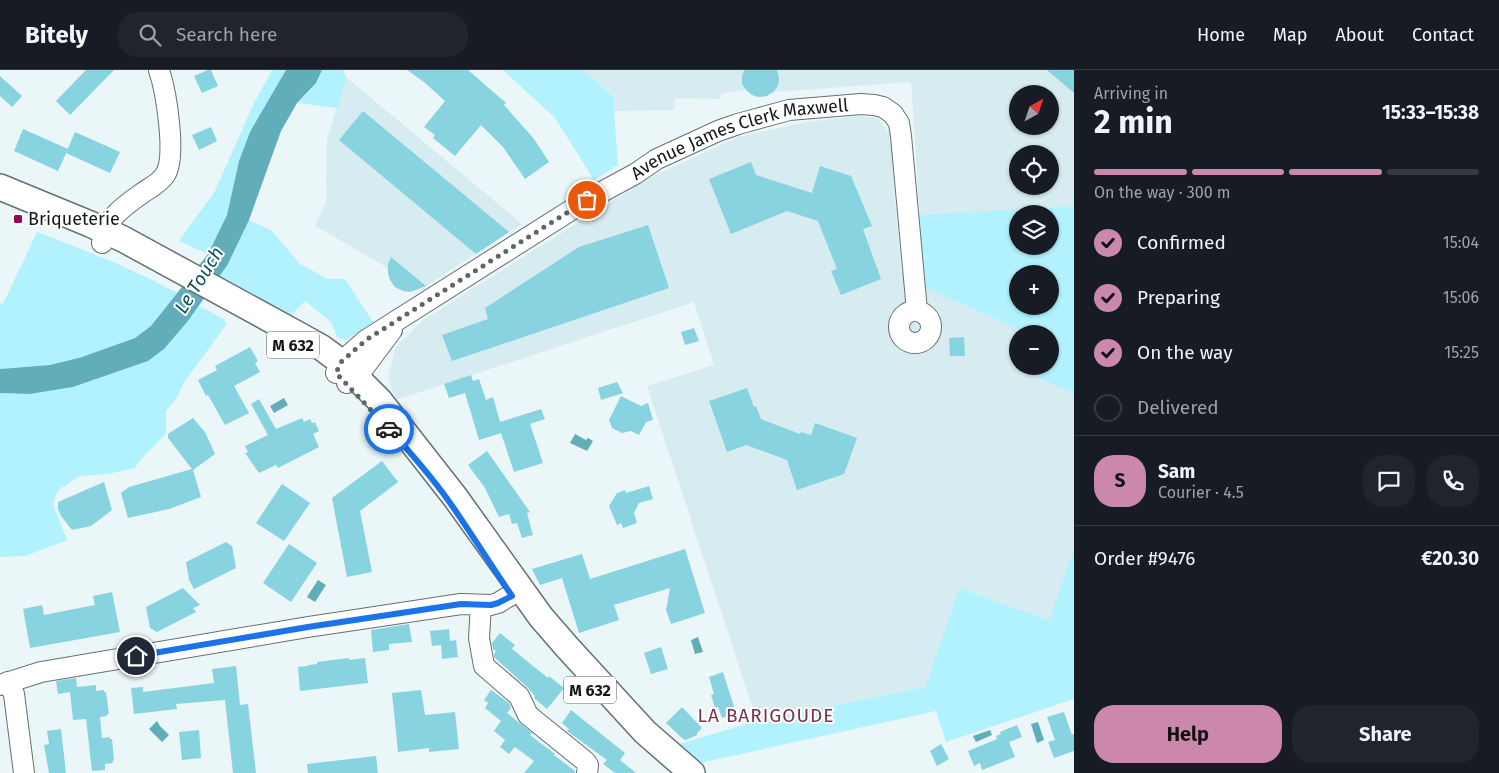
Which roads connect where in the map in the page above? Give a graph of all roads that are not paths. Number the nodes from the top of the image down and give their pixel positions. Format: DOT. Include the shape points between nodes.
graph roads {
  1 [pos="159,70"];
  2 [pos="0,187"];
  3 [pos="0,197"];
  4 [pos="111,241"];
  5 [pos="917,312"];
  6 [pos="345,374"];
  7 [pos="516,592"];
  8 [pos="481,605"];
  9 [pos="4,683"];
  10 [pos="24,773"];
  11 [pos="587,773"];
  12 [pos="680,773"];
  13 [pos="692,773"];
  1 -- 4 [label="street" via="170,138 166,175 134,200"];
  2 -- 4 [label="main road, M 632"];
  3 -- 4 [label="main road, M 632"];
  4 -- 6 [label="main road, M 632" via="226,303 322,348"];
  5 -- 6 [label="street, Avenue James Clerk Maxwell" via="898,123 893,114 874,104 789,110 738,124 657,159 587,200 362,343"];
  6 -- 7 [label="main road, M 632" via="379,400 450,491"];
  7 -- 8 [label="street" via="498,603"];
  7 -- 12 [label="main road, M 632" via="575,675"];
  7 -- 13 [label="main road, M 632" via="645,732"];
  8 -- 9 [label="street" via="461,604 308,627 41,672"];
  8 -- 11 [label="street" via="479,638 484,666 519,696 528,715 585,761"];
  9 -- 10 [label="street" via="14,694"];
}
